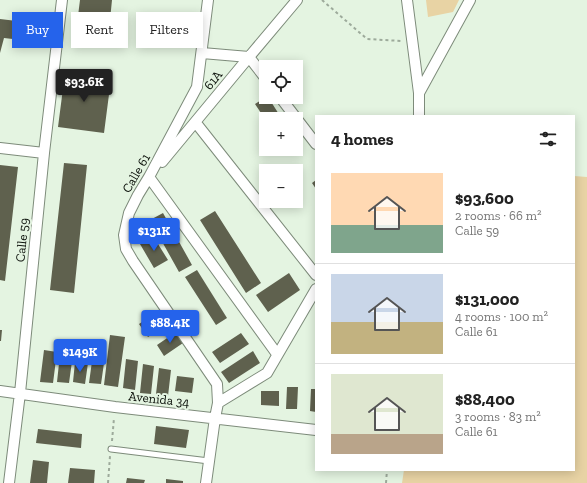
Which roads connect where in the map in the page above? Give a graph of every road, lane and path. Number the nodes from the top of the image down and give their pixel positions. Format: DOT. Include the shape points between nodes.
graph roads {
  1 [pos="62,0"];
  2 [pos="208,0"];
  3 [pos="297,0"];
  4 [pos="322,0"];
  5 [pos="407,0"];
  6 [pos="470,0"];
  7 [pos="413,41"];
  8 [pos="202,52"];
  9 [pos="249,57"];
  10 [pos="259,70"];
  11 [pos="419,93"];
  12 [pos="285,104"];
  13 [pos="419,115"];
  14 [pos="196,123"];
  15 [pos="315,143"];
  16 [pos="0,148"];
  17 [pos="44,153"];
  18 [pos="149,177"];
  19 [pos="315,274"];
  20 [pos="315,291"];
  21 [pos="277,354"];
  22 [pos="0,391"];
  23 [pos="20,393"];
  24 [pos="218,403"];
  25 [pos="215,418"];
  26 [pos="315,430"];
  27 [pos="111,449"];
  28 [pos="209,461"];
  29 [pos="387,471"];
  30 [pos="9,483"];
  31 [pos="206,483"];
  32 [pos="386,483"];
  1 -- 17 [label="street, Calle 59"];
  2 -- 8 [label="street, Calle 61"];
  3 -- 9 [label="street, 61A"];
  4 -- 7 [label="path" via="367,40"];
  5 -- 7 [label="street"];
  6 -- 11 [label="street"];
  7 -- 11 [label="street"];
  8 -- 9 [label="street"];
  8 -- 18 [label="street, Calle 61" via="197,87"];
  9 -- 10 [label="street"];
  9 -- 14 [label="street, 61A"];
  11 -- 13 [label="street"];
  12 -- 15 [label="street"];
  14 -- 18 [label="street, 61A"];
  14 -- 19 [label="street"];
  16 -- 17 [label="street"];
  17 -- 23 [label="street, Calle 59"];
  18 -- 21 [label="street"];
  18 -- 24 [label="street, Calle 61" via="129,213 124,235 126,249 217,384"];
  20 -- 21 [label="street"];
  21 -- 24 [label="street" via="267,373"];
  22 -- 23 [label="street, Avenida 34"];
  23 -- 25 [label="street, Avenida 34"];
  23 -- 30 [label="street, Calle 59"];
  24 -- 25 [label="street, Calle 61"];
  25 -- 26 [label="street, Avenida 34"];
  25 -- 28 [label="street, Calle 61"];
  27 -- 28 [label="lane"];
  28 -- 31 [label="street, Calle 61"];
  29 -- 32 [label="path"];
}
